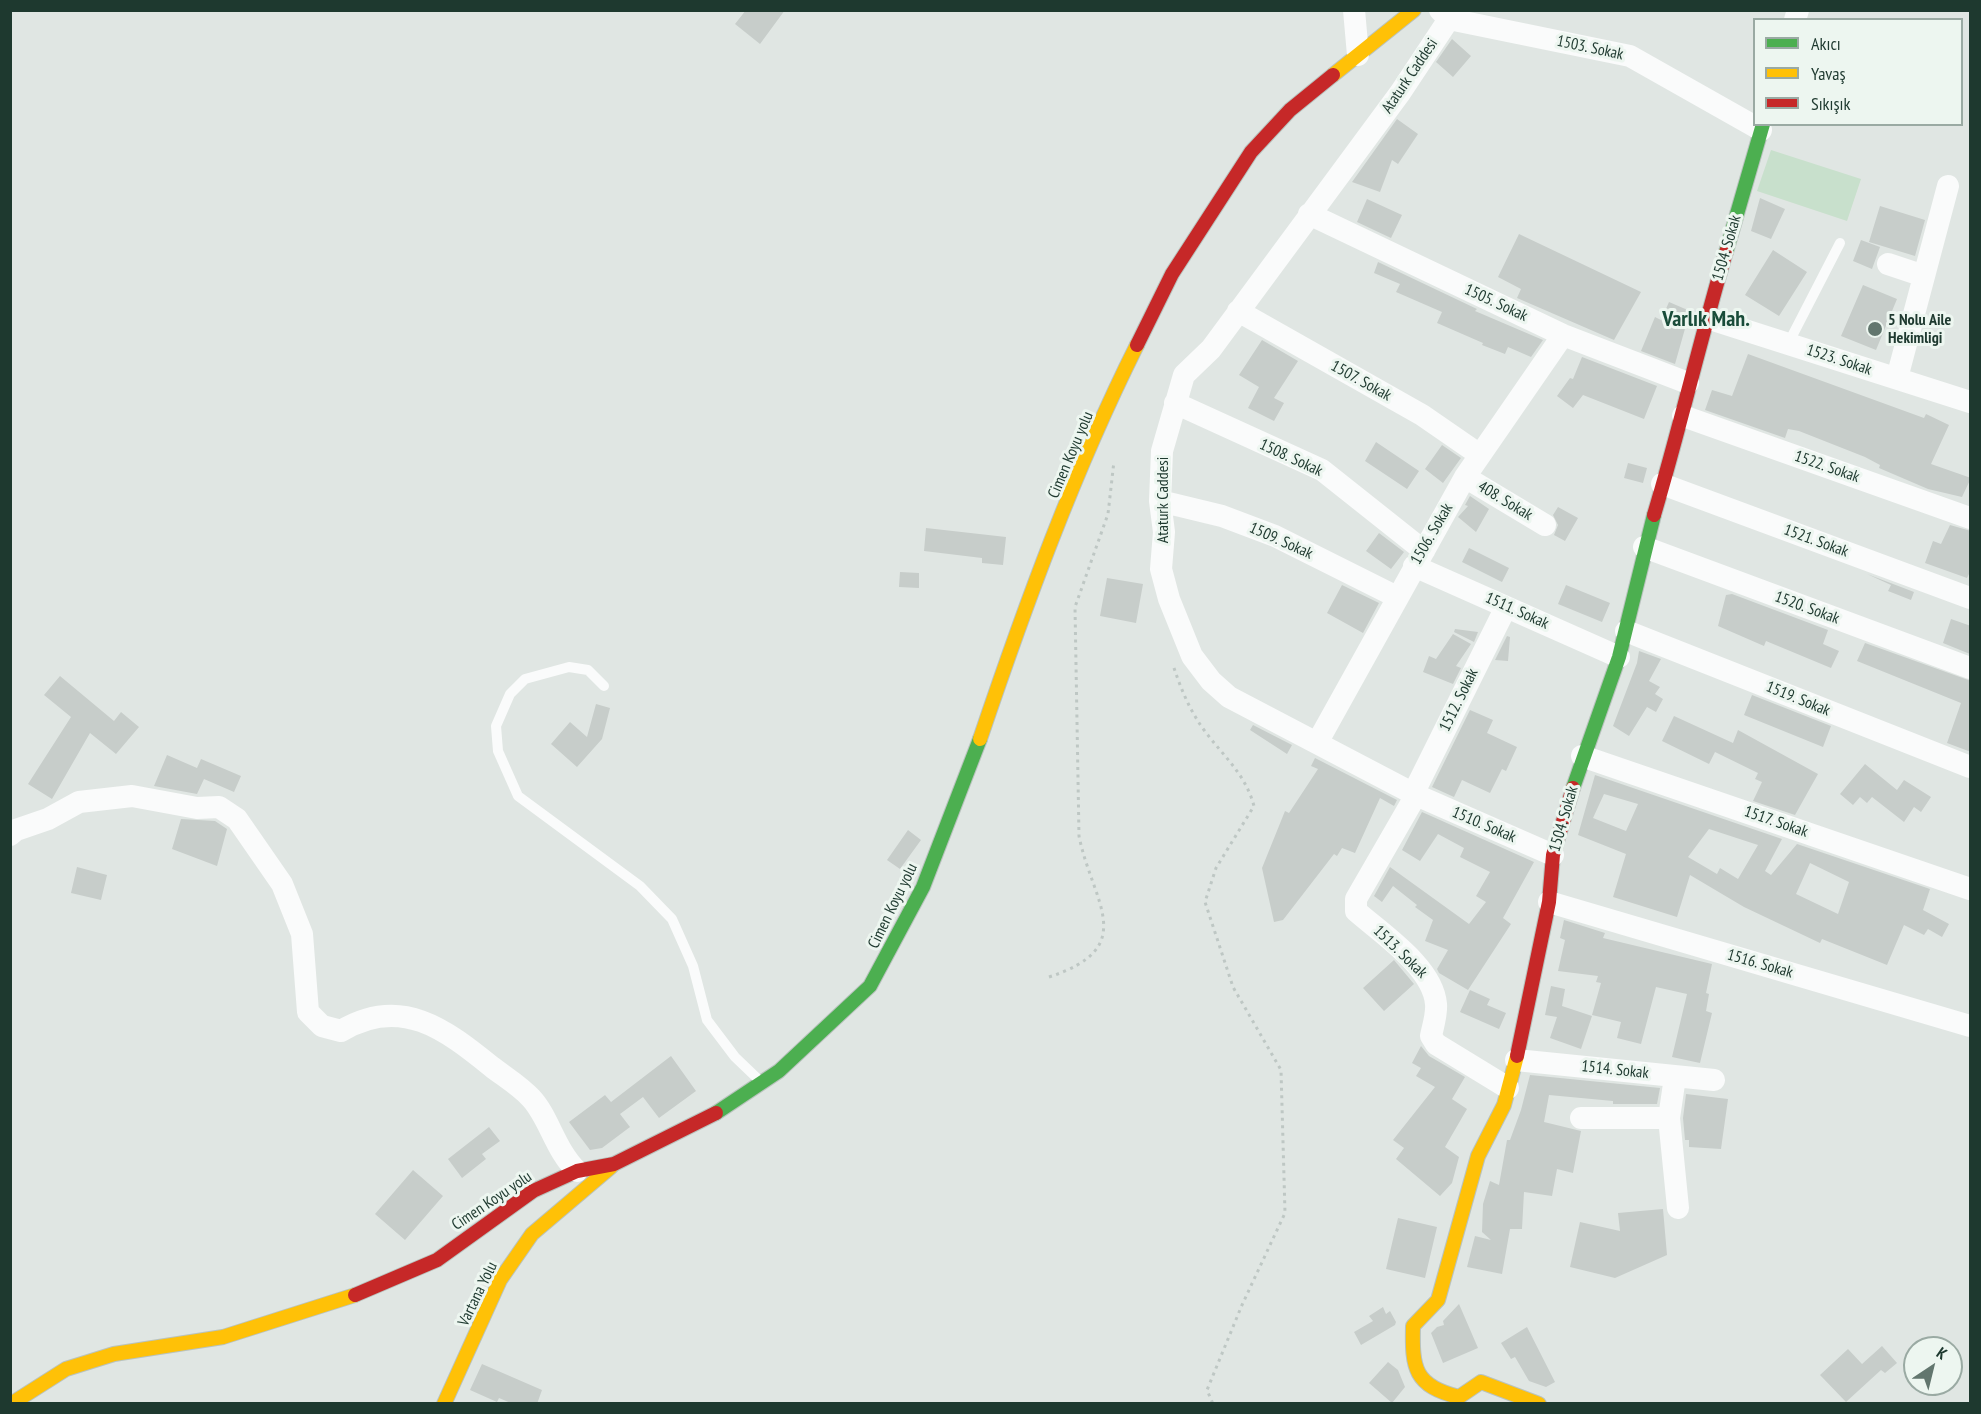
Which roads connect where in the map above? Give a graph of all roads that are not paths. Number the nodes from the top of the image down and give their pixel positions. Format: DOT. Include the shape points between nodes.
graph roads {
  1 [pos="1354,10"];
  2 [pos="1414,10"];
  3 [pos="1445,15"];
  4 [pos="1358,55"];
  5 [pos="1753,123"];
  6 [pos="1762,128"];
  7 [pos="1948,186"];
  8 [pos="1309,213"];
  9 [pos="1840,243"];
  10 [pos="1888,264"];
  11 [pos="1924,276"];
  12 [pos="1238,311"];
  13 [pos="1707,318"];
  14 [pos="1563,335"];
  15 [pos="1788,344"];
  16 [pos="1897,378"];
  17 [pos="1688,383"];
  18 [pos="1971,402"];
  19 [pos="1175,403"];
  20 [pos="1683,416"];
  21 [pos="1480,455"];
  22 [pos="1465,477"];
  23 [pos="1662,484"];
  24 [pos="1160,501"];
  25 [pos="1971,518"];
  26 [pos="1545,525"];
  27 [pos="1644,547"];
  28 [pos="1419,558"];
  29 [pos="1397,597"];
  30 [pos="1971,598"];
  31 [pos="1506,607"];
  32 [pos="1626,631"];
  33 [pos="1619,657"];
  34 [pos="1971,668"];
  35 [pos="604,686"];
  36 [pos="1317,743"];
  37 [pos="1582,756"];
  38 [pos="1971,767"];
  39 [pos="1414,795"];
  40 [pos="10,835"];
  41 [pos="1553,855"];
  42 [pos="1971,889"];
  43 [pos="1549,902"];
  44 [pos="1971,1026"];
  45 [pos="1516,1060"];
  46 [pos="1674,1077"];
  47 [pos="1714,1080"];
  48 [pos="762,1083"];
  49 [pos="1508,1088"];
  50 [pos="1581,1118"];
  51 [pos="1669,1118"];
  52 [pos="614,1164"];
  53 [pos="577,1171"];
  54 [pos="1678,1208"];
  55 [pos="11,1404"];
  56 [pos="444,1404"];
  57 [pos="1539,1404"];
  1 -- 4 [label="street"];
  2 -- 4 [label="street, Cimen Koyu yolu"];
  3 -- 5 [label="street, 1503. Sokak" via="1630,56"];
  3 -- 8 [label="street, Ataturk Caddesi" via="1400,93"];
  4 -- 48 [label="street, Cimen Koyu yolu" via="1290,110 1251,152 1172,274 1079,476 1015,636 975,754 903,927 870,986"];
  6 -- 13 [label="street, 1504. Sokak"];
  7 -- 11 [label="street"];
  8 -- 12 [label="street, Ataturk Caddesi"];
  8 -- 14 [label="street, 1505. Sokak"];
  9 -- 15 [label="lane"];
  10 -- 11 [label="street"];
  11 -- 16 [label="street"];
  12 -- 19 [label="street, Ataturk Caddesi" via="1210,349 1184,375"];
  12 -- 21 [label="street, 1507. Sokak" via="1422,414"];
  13 -- 15 [label="street, 1523. Sokak"];
  13 -- 17 [label="street, 1504. Sokak"];
  14 -- 17 [label="street, 1505. Sokak"];
  14 -- 21 [label="street, 1506. Sokak"];
  15 -- 16 [label="street, 1523. Sokak"];
  16 -- 18 [label="street, 1523. Sokak"];
  17 -- 20 [label="street, 1504. Sokak"];
  19 -- 24 [label="street, Ataturk Caddesi" via="1162,451"];
  19 -- 28 [label="street, 1508. Sokak" via="1322,471"];
  20 -- 23 [label="street, 1504. Sokak"];
  20 -- 25 [label="street, 1522. Sokak"];
  21 -- 22 [label="street, 1506. Sokak"];
  22 -- 26 [label="street, 408. Sokak"];
  22 -- 28 [label="street, 1506. Sokak"];
  23 -- 27 [label="street, 1504. Sokak"];
  23 -- 30 [label="street, 1521. Sokak"];
  24 -- 29 [label="street, 1509. Sokak" via="1222,516 1275,536"];
  24 -- 36 [label="street, Ataturk Caddesi" via="1164,532 1161,569 1192,656 1229,697"];
  27 -- 32 [label="street, 1504. Sokak"];
  27 -- 34 [label="street, 1520. Sokak"];
  28 -- 29 [label="street, 1506. Sokak"];
  28 -- 31 [label="street, 1511. Sokak"];
  29 -- 36 [label="street, 1506. Sokak"];
  31 -- 33 [label="street, 1511. Sokak"];
  31 -- 39 [label="street, 1512. Sokak"];
  32 -- 33 [label="street, 1504. Sokak"];
  32 -- 38 [label="street, 1519. Sokak"];
  33 -- 37 [label="street, 1504. Sokak"];
  35 -- 48 [label="lane" via="588,669 569,667 525,679 510,694 496,726 498,751 518,796 640,886 672,919 693,966 707,1020 735,1058"];
  36 -- 39 [label="street, Ataturk Caddesi"];
  37 -- 41 [label="street, 1504. Sokak"];
  37 -- 42 [label="street, 1517. Sokak"];
  39 -- 41 [label="street, 1510. Sokak"];
  39 -- 49 [label="street, 1513. Sokak" via="1356,899 1356,911 1430,980 1437,1005 1431,1036 1436,1044"];
  40 -- 53 [label="street" via="79,802 132,796 197,808 219,807 237,819 282,884 302,934 308,1012 322,1026 341,1031 362,1019 397,1015 442,1029 532,1099 554,1140"];
  41 -- 43 [label="street, 1504. Sokak"];
  43 -- 44 [label="street, 1516. Sokak"];
  43 -- 45 [label="street, 1504. Sokak"];
  45 -- 46 [label="street, 1514. Sokak"];
  45 -- 49 [label="street, 1504. Sokak"];
  46 -- 47 [label="street, 1514. Sokak"];
  46 -- 51 [label="street"];
  48 -- 52 [label="street, Cimen Koyu yolu" via="728,1107"];
  49 -- 57 [label="street, 1504. Sokak" via="1504,1105 1478,1156 1438,1300 1413,1326 1413,1366 1422,1381 1444,1394 1459,1397 1481,1382"];
  50 -- 51 [label="street"];
  51 -- 54 [label="street"];
  52 -- 53 [label="street, Cimen Koyu yolu"];
  52 -- 56 [label="street, Vartana Yolu" via="532,1234 500,1280"];
  53 -- 55 [label="street, Cimen Koyu yolu" via="532,1191 437,1260 367,1291 223,1337 114,1354 66,1370"];
}
